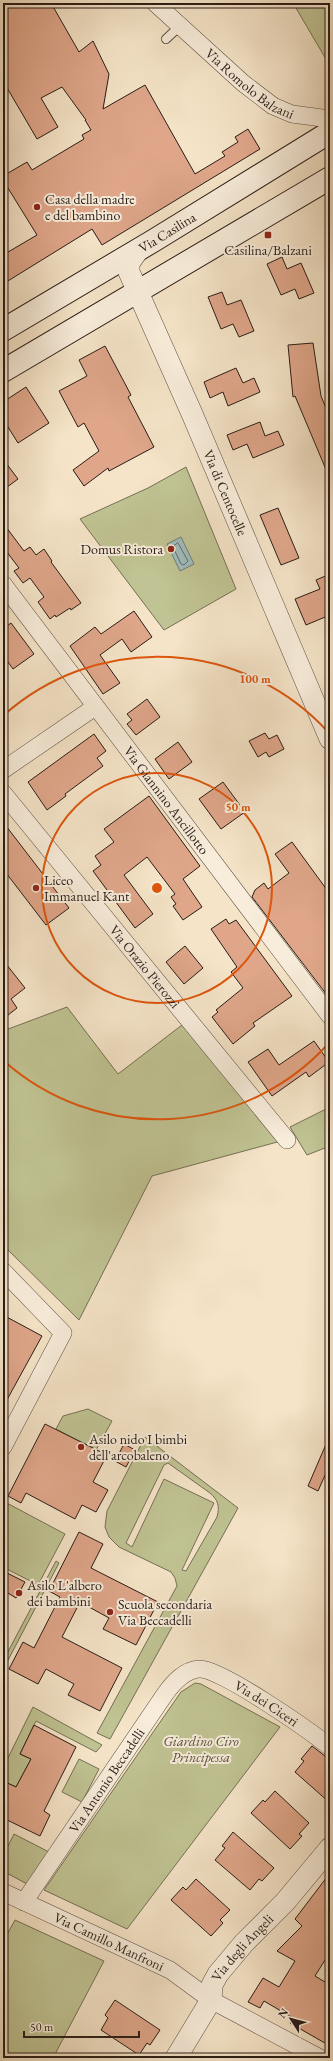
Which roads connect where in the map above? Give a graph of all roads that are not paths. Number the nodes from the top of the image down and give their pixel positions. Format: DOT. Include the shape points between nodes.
graph roads {
  1 [pos="156,3"];
  2 [pos="180,25"];
  3 [pos="166,39"];
  4 [pos="330,119"];
  5 [pos="330,132"];
  6 [pos="330,178"];
  7 [pos="139,249"];
  8 [pos="138,292"];
  9 [pos="3,330"];
  10 [pos="3,371"];
  11 [pos="3,584"];
  12 [pos="95,707"];
  13 [pos="330,739"];
  14 [pos="3,770"];
  15 [pos="3,793"];
  16 [pos="330,1016"];
  17 [pos="287,1140"];
  18 [pos="3,1271"];
  19 [pos="3,1447"];
  20 [pos="198,1669"];
  21 [pos="330,1747"];
  22 [pos="330,1848"];
  23 [pos="3,1892"];
  24 [pos="24,1902"];
  25 [pos="211,2000"];
  26 [pos="176,2058"];
  27 [pos="320,2058"];
  1 -- 2 [label="street, Via Romolo Balzani"];
  2 -- 3 [label="lane"];
  2 -- 4 [label="street, Via Romolo Balzani" via="243,83 273,106 292,114"];
  5 -- 7 [label="main road, Via Casilina"];
  6 -- 8 [label="main road"];
  7 -- 8 [label="street, Via di Centocelle" via="128,268"];
  7 -- 9 [label="main road, Via Casilina"];
  8 -- 10 [label="main road"];
  8 -- 13 [label="street, Via di Centocelle"];
  11 -- 12 [label="street, Via Giannino Ancillotto"];
  12 -- 14 [label="street"];
  12 -- 16 [label="street, Via Giannino Ancillotto"];
  15 -- 17 [label="street, Via Orazio Pierozzi"];
  18 -- 19 [label="street" via="63,1332"];
  20 -- 21 [label="street, Via dei Ciceri" via="211,1670 222,1676"];
  20 -- 24 [label="street, Via Antonio Beccadelli" via="180,1677 165,1694"];
  22 -- 25 [label="street, Via degli Angeli" via="285,1902 227,1986"];
  23 -- 24 [label="street, Via Camillo Manfroni"];
  24 -- 25 [label="street, Via Camillo Manfroni" via="170,1970"];
  25 -- 26 [label="street, Via degli Angeli"];
  25 -- 27 [label="street, Via Camillo Manfroni"];
}
